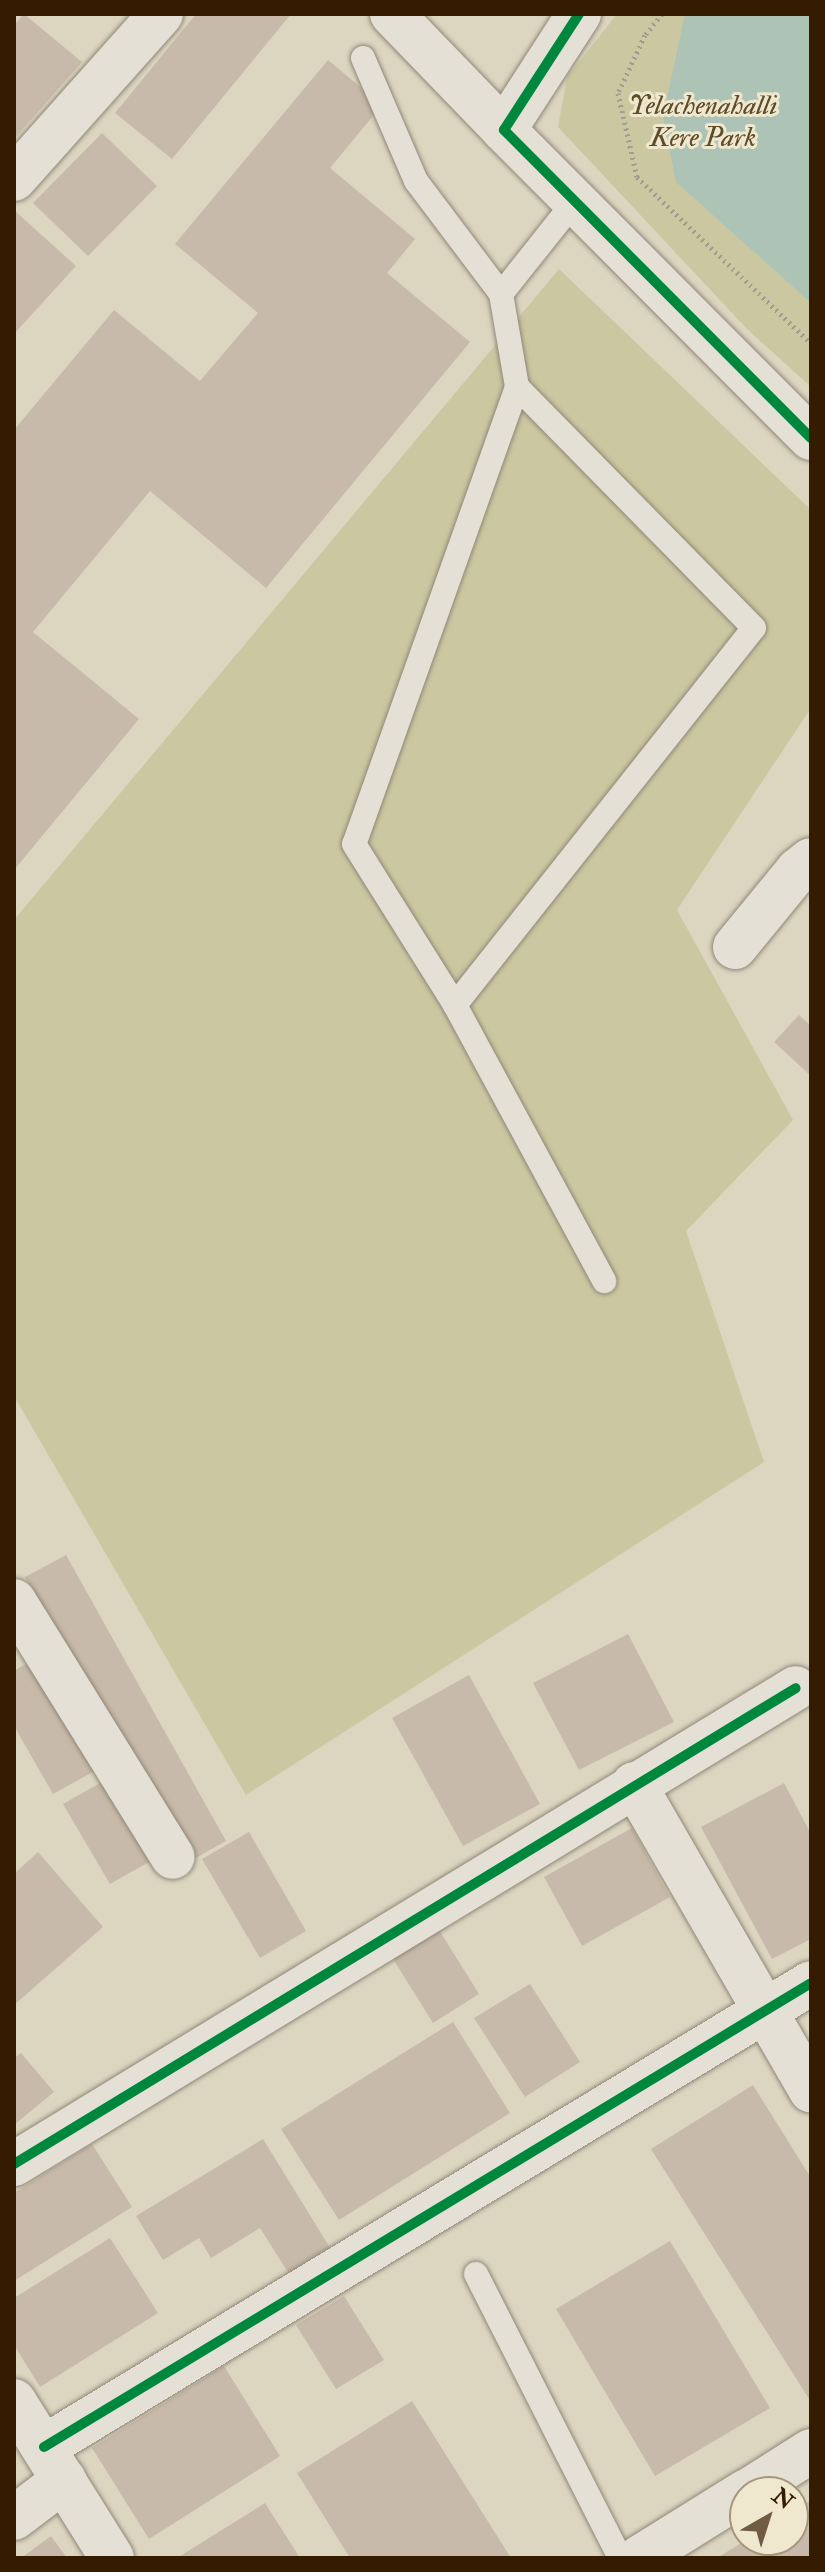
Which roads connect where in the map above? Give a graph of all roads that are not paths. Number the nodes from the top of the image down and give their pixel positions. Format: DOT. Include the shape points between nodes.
graph roads {
  1 [pos="161,14"];
  2 [pos="392,14"];
  3 [pos="579,14"];
  4 [pos="363,58"];
  5 [pos="504,130"];
  6 [pos="14,179"];
  7 [pos="575,201"];
  8 [pos="501,294"];
  9 [pos="517,387"];
  10 [pos="811,438"];
  11 [pos="811,860"];
  12 [pos="735,947"];
  13 [pos="455,1005"];
  14 [pos="604,1281"];
  15 [pos="14,1601"];
  16 [pos="796,1688"];
  17 [pos="634,1784"];
  18 [pos="173,1857"];
  19 [pos="811,1983"];
  20 [pos="766,2013"];
  21 [pos="811,2090"];
  22 [pos="14,2164"];
  23 [pos="476,2274"];
  24 [pos="14,2401"];
  25 [pos="811,2451"];
  26 [pos="54,2464"];
  27 [pos="771,2476"];
  28 [pos="729,2502"];
  29 [pos="14,2518"];
  30 [pos="112,2558"];
  31 [pos="620,2558"];
  32 [pos="639,2558"];
  1 -- 6 [label="street"];
  2 -- 5 [label="street"];
  3 -- 5 [label="street"];
  4 -- 8 [label="lane" via="416,181"];
  5 -- 7 [label="street"];
  7 -- 8 [label="lane"];
  7 -- 10 [label="street"];
  8 -- 9 [label="lane"];
  9 -- 13 [label="lane" via="354,844"];
  9 -- 13 [label="lane" via="754,628"];
  11 -- 12 [label="street"];
  13 -- 14 [label="lane"];
  15 -- 18 [label="street"];
  16 -- 17 [label="street"];
  17 -- 20 [label="street"];
  17 -- 22 [label="street"];
  19 -- 20 [label="street"];
  20 -- 21 [label="street"];
  20 -- 26 [label="street"];
  23 -- 31 [label="lane"];
  24 -- 26 [label="street"];
  25 -- 27 [label="street"];
  26 -- 29 [label="street"];
  26 -- 30 [label="street"];
  28 -- 32 [label="street"];
}
